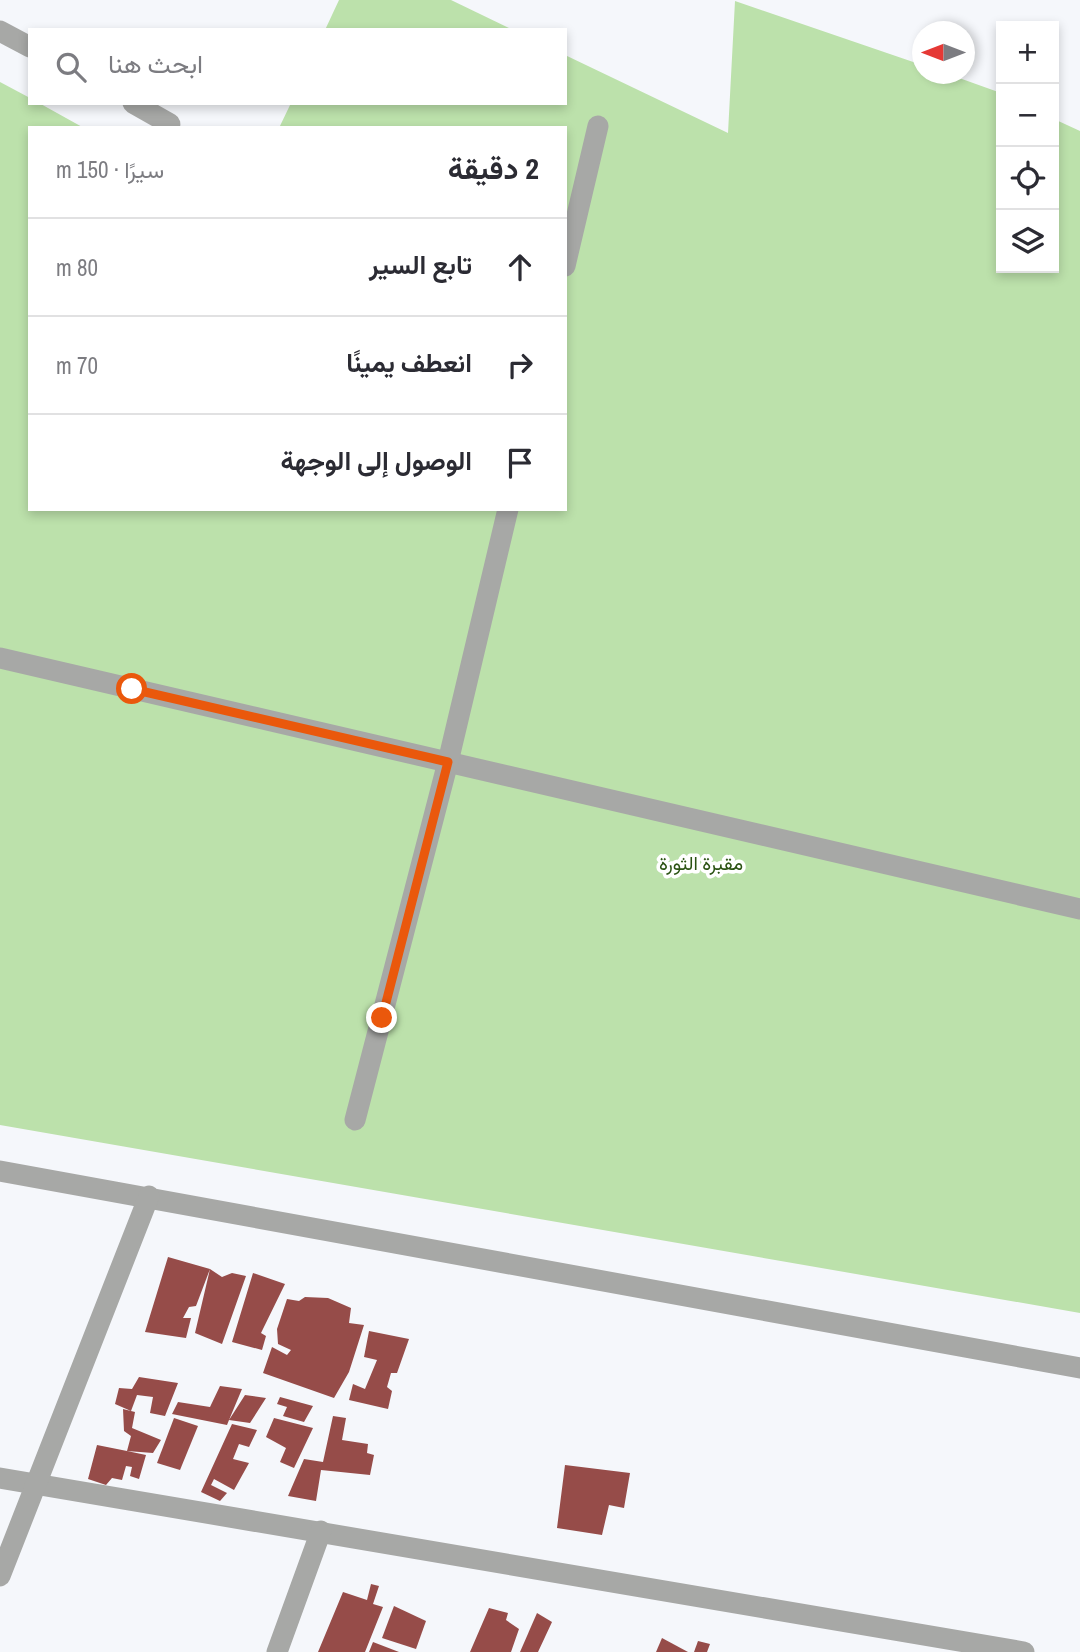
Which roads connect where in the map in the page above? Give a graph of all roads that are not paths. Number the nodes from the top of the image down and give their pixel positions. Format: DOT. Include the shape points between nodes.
graph roads {
  1 [pos="0,31"];
  2 [pos="28,46"];
  3 [pos="137,105"];
  4 [pos="170,124"];
  5 [pos="598,126"];
  6 [pos="567,258"];
  7 [pos="508,511"];
  8 [pos="0,658"];
  9 [pos="448,762"];
  10 [pos="1080,909"];
  11 [pos="355,1120"];
  12 [pos="0,1171"];
  13 [pos="149,1196"];
  14 [pos="1080,1368"];
  15 [pos="0,1478"];
  16 [pos="38,1484"];
  17 [pos="321,1531"];
  18 [pos="0,1576"];
  19 [pos="277,1652"];
  20 [pos="1024,1652"];
  1 -- 2 [label="street"];
  3 -- 4 [label="street"];
  5 -- 6 [label="street"];
  7 -- 9 [label="street"];
  8 -- 9 [label="street"];
  9 -- 10 [label="street"];
  9 -- 11 [label="street"];
  12 -- 13 [label="street"];
  13 -- 14 [label="street"];
  13 -- 16 [label="street"];
  15 -- 16 [label="street"];
  16 -- 17 [label="street"];
  16 -- 18 [label="street"];
  17 -- 19 [label="street"];
  17 -- 20 [label="street"];
}
